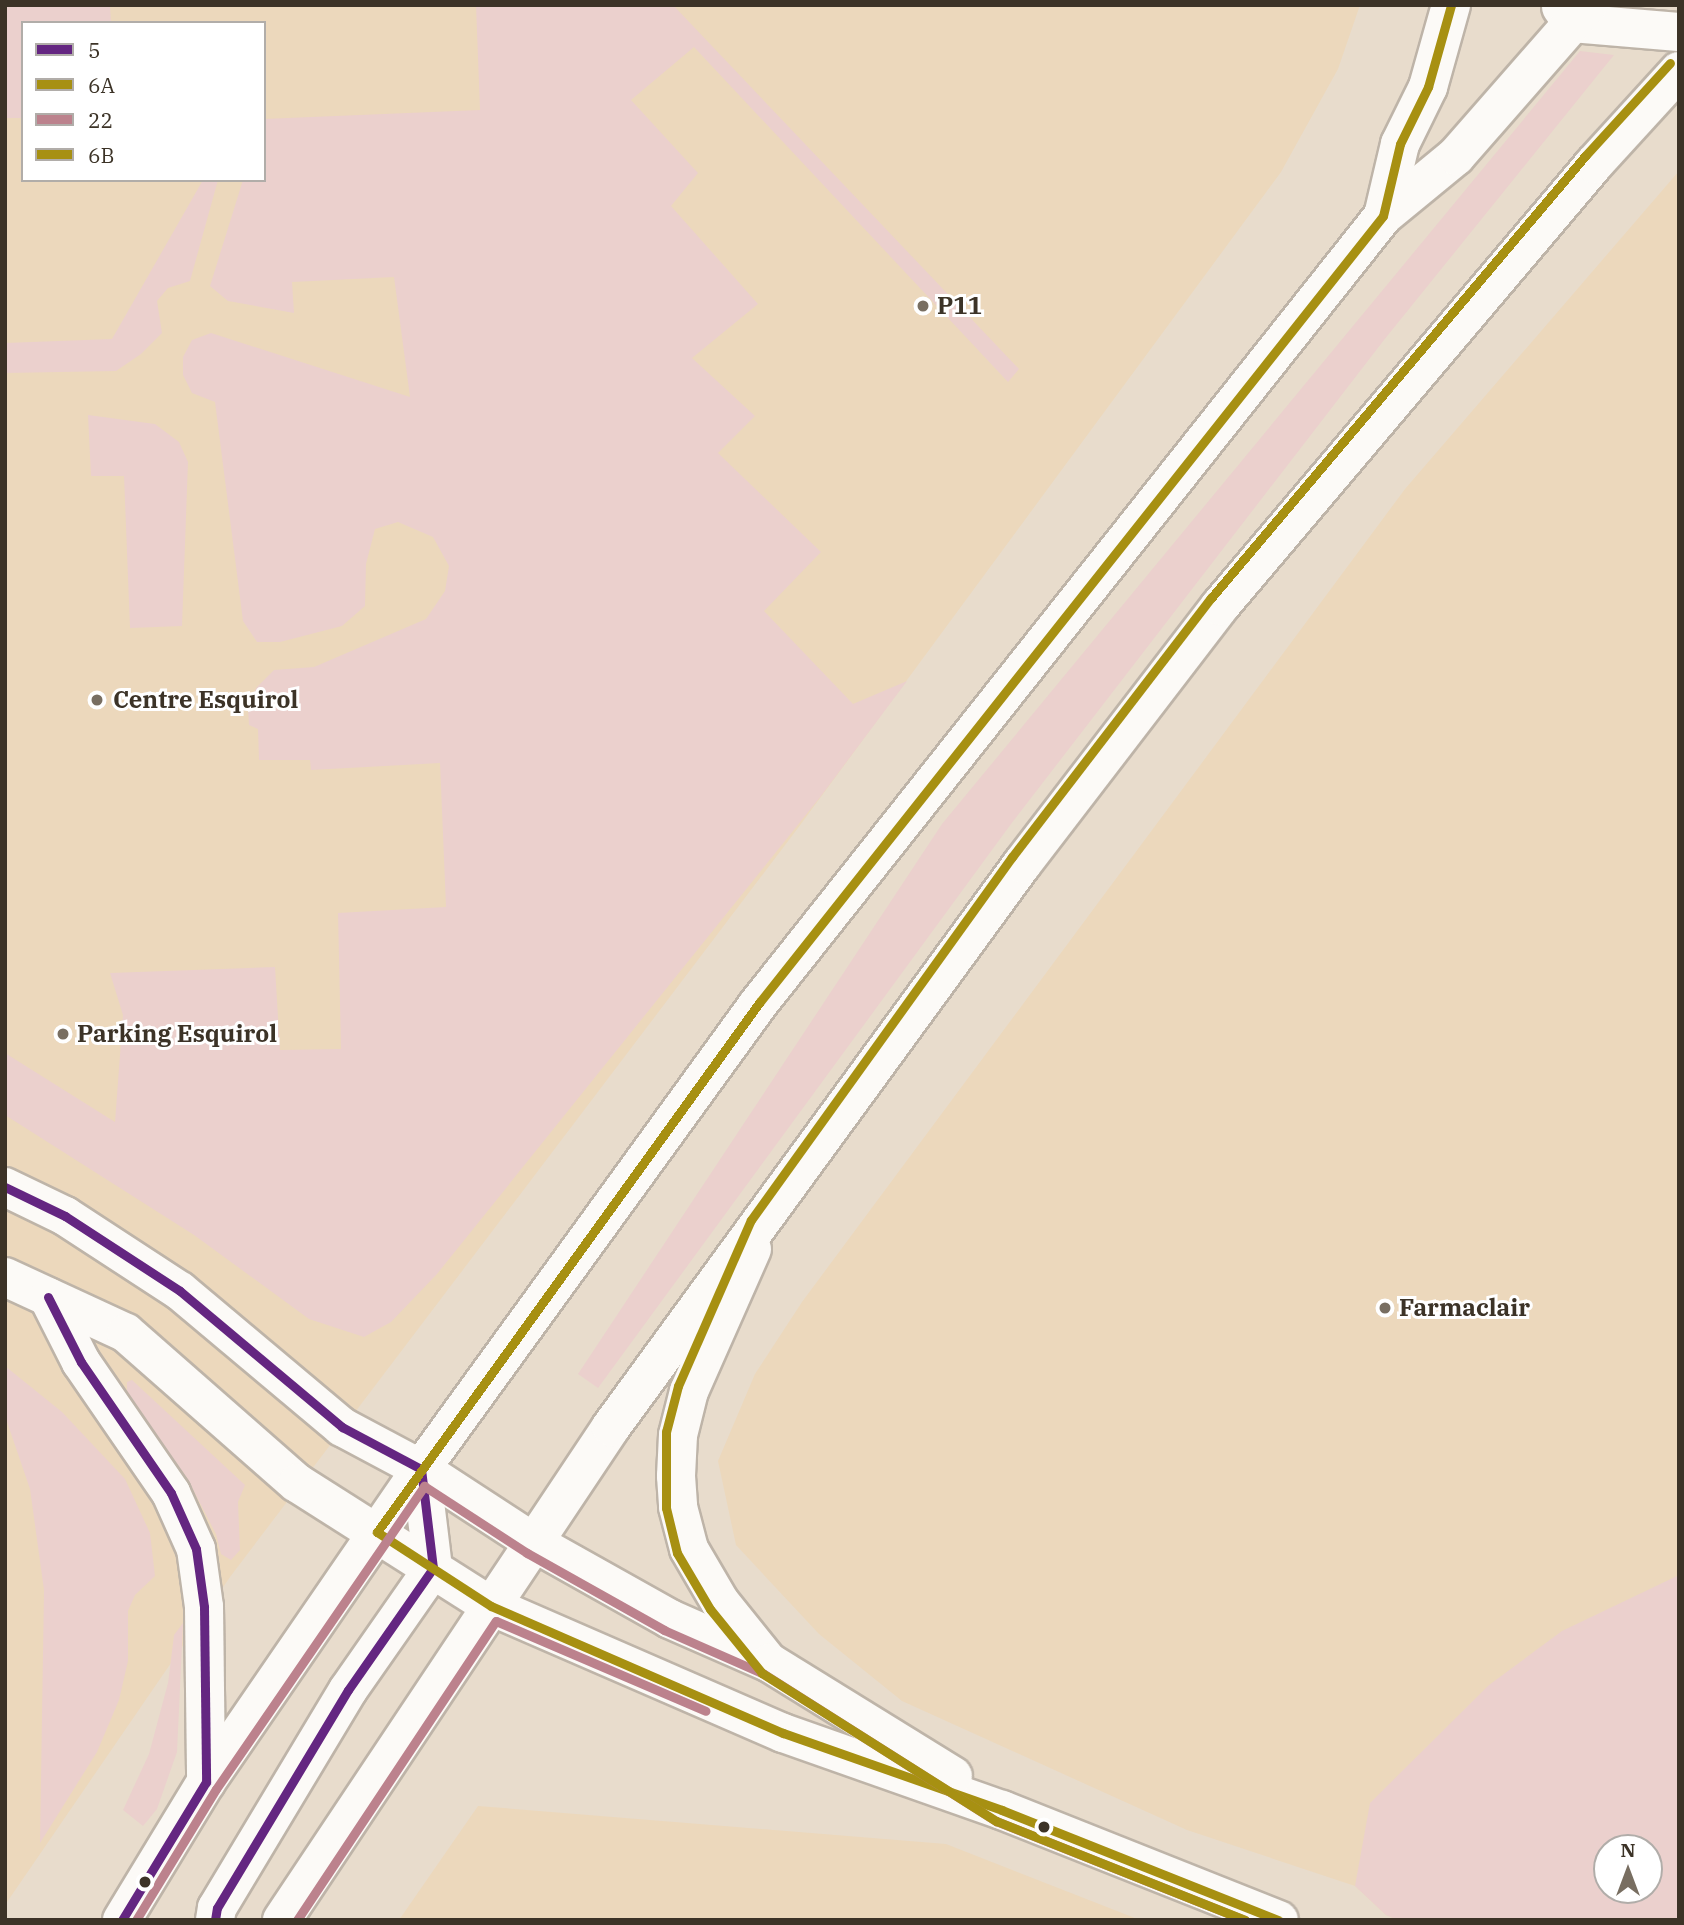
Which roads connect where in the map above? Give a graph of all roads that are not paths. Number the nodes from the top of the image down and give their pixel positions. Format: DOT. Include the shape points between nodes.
graph roads {
  1 [pos="1451,5"];
  2 [pos="1573,11"];
  3 [pos="1679,32"];
  4 [pos="1679,71"];
  5 [pos="1383,216"];
  6 [pos="5,1187"];
  7 [pos="762,1226"];
  8 [pos="5,1277"];
  9 [pos="48,1297"];
  10 [pos="421,1469"];
  11 [pos="377,1532"];
  12 [pos="533,1542"];
  13 [pos="433,1568"];
  14 [pos="491,1606"];
  15 [pos="769,1663"];
  16 [pos="206,1782"];
  17 [pos="1002,1810"];
  18 [pos="122,1920"];
  19 [pos="215,1920"];
  20 [pos="282,1920"];
  21 [pos="1279,1920"];
  1 -- 5 [label="main road" via="1428,87 1400,144"];
  2 -- 3 [label="main road"];
  2 -- 5 [label="main road" via="1456,156"];
  4 -- 7 [label="main road" via="1594,164 1220,606 1023,864"];
  5 -- 10 [label="main road" via="759,1003"];
  6 -- 10 [label="main road" via="65,1216 180,1291 342,1426"];
  7 -- 12 [label="main road" via="611,1427"];
  7 -- 15 [label="main road" via="689,1391 678,1435 676,1476 689,1549 720,1602"];
  8 -- 9 [label="main road"];
  9 -- 11 [label="main road" via="126,1333 298,1483"];
  9 -- 16 [label="main road" via="81,1362 171,1493 197,1549 204,1607"];
  10 -- 11 [label="main road"];
  10 -- 12 [label="main road"];
  10 -- 13 [label="main road"];
  11 -- 13 [label="main road"];
  11 -- 16 [label="main road"];
  12 -- 14 [label="main road"];
  12 -- 15 [label="main road" via="670,1619"];
  13 -- 14 [label="main road"];
  13 -- 19 [label="main road" via="348,1690 217,1908"];
  14 -- 17 [label="main road" via="783,1733"];
  14 -- 20 [label="main road"];
  15 -- 17 [label="main road"];
  16 -- 18 [label="main road"];
  17 -- 21 [label="main road"];
}
